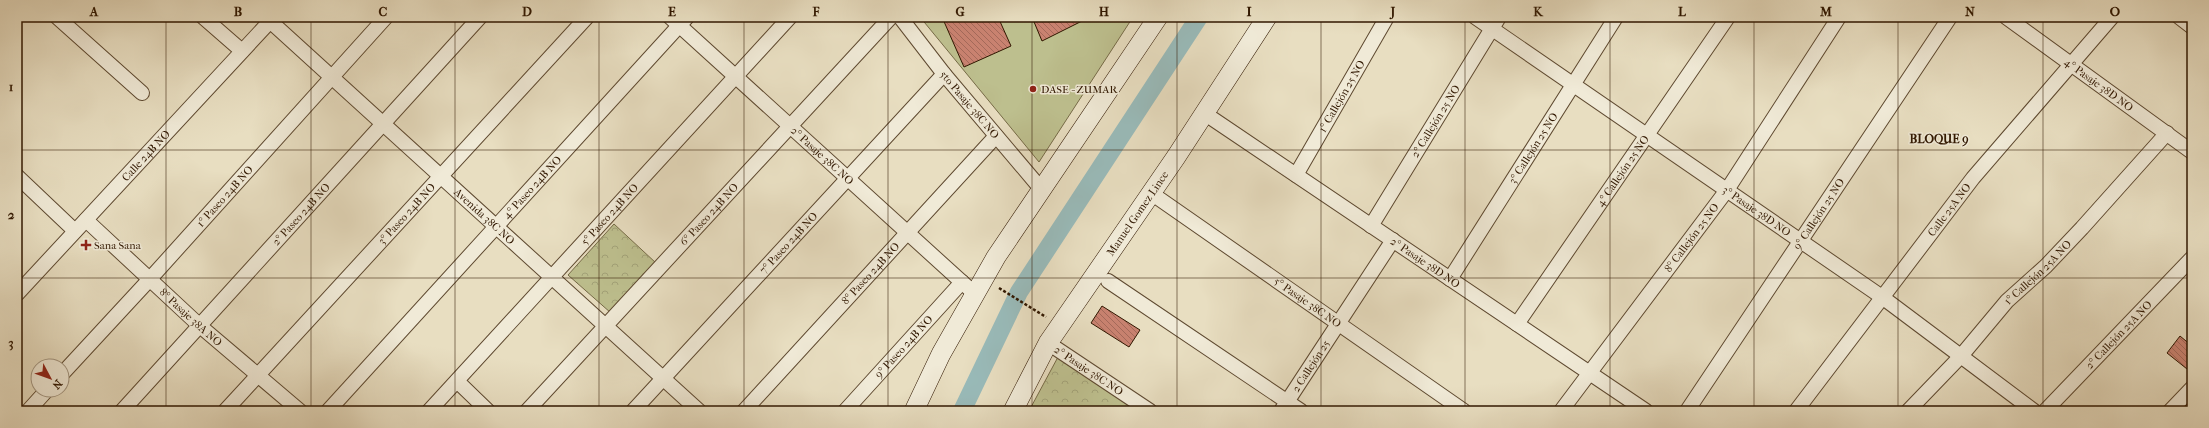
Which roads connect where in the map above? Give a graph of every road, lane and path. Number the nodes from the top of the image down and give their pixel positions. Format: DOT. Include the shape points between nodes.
graph roads {
  1 [pos="57,17"];
  2 [pos="203,17"];
  3 [pos="386,17"];
  4 [pos="480,17"];
  5 [pos="587,17"];
  6 [pos="790,17"];
  7 [pos="891,17"];
  8 [pos="900,17"];
  9 [pos="1158,17"];
  10 [pos="1267,17"];
  11 [pos="1387,17"];
  12 [pos="1475,17"];
  13 [pos="1616,17"];
  14 [pos="1728,17"];
  15 [pos="1839,17"];
  16 [pos="1950,17"];
  17 [pos="2006,17"];
  18 [pos="2112,17"];
  19 [pos="2179,17"];
  20 [pos="272,19"];
  21 [pos="679,20"];
  22 [pos="1495,23"];
  23 [pos="2192,27"];
  24 [pos="242,51"];
  25 [pos="2073,64"];
  26 [pos="944,74"];
  27 [pos="736,76"];
  28 [pos="332,77"];
  29 [pos="1573,84"];
  30 [pos="142,94"];
  31 [pos="1204,113"];
  32 [pos="383,124"];
  33 [pos="790,125"];
  34 [pos="2167,132"];
  35 [pos="996,136"];
  36 [pos="1648,136"];
  37 [pos="2192,152"];
  38 [pos="1296,175"];
  39 [pos="17,176"];
  40 [pos="442,177"];
  41 [pos="848,178"];
  42 [pos="1042,190"];
  43 [pos="1727,190"];
  44 [pos="1151,193"];
  45 [pos="86,220"];
  46 [pos="496,226"];
  47 [pos="1371,226"];
  48 [pos="75,231"];
  49 [pos="908,232"];
  50 [pos="1393,240"];
  51 [pos="1801,241"];
  52 [pos="2192,258"];
  53 [pos="552,277"];
  54 [pos="1450,279"];
  55 [pos="149,280"];
  56 [pos="1108,281"];
  57 [pos="998,287"];
  58 [pos="969,288"];
  59 [pos="17,294"];
  60 [pos="1882,297"];
  61 [pos="1047,318"];
  62 [pos="1340,324"];
  63 [pos="1517,324"];
  64 [pos="200,326"];
  65 [pos="606,326"];
  66 [pos="1048,343"];
  67 [pos="1961,356"];
  68 [pos="70,365"];
  69 [pos="1589,373"];
  70 [pos="258,376"];
  71 [pos="663,378"];
  72 [pos="457,381"];
  73 [pos="2192,388"];
  74 [pos="40,398"];
  75 [pos="1284,406"];
  76 [pos="28,411"];
  77 [pos="122,411"];
  78 [pos="225,411"];
  79 [pos="300,411"];
  80 [pos="328,411"];
  81 [pos="429,411"];
  82 [pos="488,411"];
  83 [pos="528,411"];
  84 [pos="633,411"];
  85 [pos="699,411"];
  86 [pos="744,411"];
  87 [pos="845,411"];
  88 [pos="914,411"];
  89 [pos="1013,411"];
  90 [pos="1150,411"];
  91 [pos="1301,411"];
  92 [pos="1464,411"];
  93 [pos="1561,411"];
  94 [pos="1646,411"];
  95 [pos="1687,411"];
  96 [pos="1796,411"];
  97 [pos="1908,411"];
  98 [pos="2034,411"];
  99 [pos="2046,411"];
  100 [pos="2170,411"];
  1 -- 30 [label="street"];
  2 -- 24 [label="street"];
  3 -- 28 [label="street, 1° Paseo 24B NO"];
  4 -- 32 [label="street, 2° Paseo 24B NO"];
  5 -- 40 [label="street, 3° Paseo 24B NO"];
  6 -- 27 [label="street, 5° Paseo 24B NO"];
  7 -- 33 [label="street, 6° Paseo 24B NO"];
  8 -- 26 [label="street, 5to Pasaje 38C NO"];
  9 -- 42 [label="main road"];
  10 -- 31 [label="main road, Manuel Gomez Lince"];
  11 -- 38 [label="street, 1° Callejón 25 NO"];
  12 -- 22 [label="street, 3° Pasaje 38D NO"];
  13 -- 29 [label="street, 3° Callejón 25 NO"];
  14 -- 36 [label="street, 4° Callejón 25 NO"];
  15 -- 43 [label="street, 8° Callejón 25 NO"];
  16 -- 51 [label="street, 9° Callejón 25 NO"];
  17 -- 25 [label="street, 4° Pasaje 38D NO"];
  18 -- 25 [label="street, Calle 25A NO"];
  19 -- 23 [label="street"];
  20 -- 24 [label="street, Calle 24B NO"];
  20 -- 28 [label="street, Avenida 38C NO"];
  21 -- 27 [label="street, 2° Pasaje 38C NO"];
  21 -- 46 [label="street, 4° Paseo 24B NO"];
  22 -- 29 [label="street, 3° Pasaje 38D NO"];
  22 -- 47 [label="street, 2° Callejón 25 NO"];
  24 -- 45 [label="street, Calle 24B NO"];
  25 -- 34 [label="street, 4° Pasaje 38D NO"];
  25 -- 60 [label="street, Calle 25A NO" via="1973,178"];
  26 -- 35 [label="street, 5to Pasaje 38C NO"];
  26 -- 41 [label="street, 7° Paseo 24B NO"];
  27 -- 33 [label="street, 2° Pasaje 38C NO"];
  27 -- 53 [label="street, 5° Paseo 24B NO"];
  28 -- 32 [label="street, Avenida 38C NO"];
  28 -- 55 [label="street, 1° Paseo 24B NO"];
  29 -- 36 [label="street, 3° Pasaje 38D NO"];
  29 -- 54 [label="street, 3° Callejón 25 NO"];
  31 -- 38 [label="street, 2° Pasaje 38D NO"];
  31 -- 44 [label="main road, Manuel Gomez Lince"];
  32 -- 40 [label="street, Avenida 38C NO"];
  32 -- 64 [label="street, 2° Paseo 24B NO"];
  33 -- 41 [label="street, 2° Pasaje 38C NO"];
  33 -- 65 [label="street, 6° Paseo 24B NO"];
  34 -- 37 [label="street, 4° Pasaje 38D NO"];
  34 -- 67 [label="street, 1° Callejón 25A NO" via="2082,228 2046,266 2007,301"];
  35 -- 42 [label="street, 5to Pasaje 38C NO"];
  35 -- 49 [label="street, 8° Paseo 24B NO"];
  36 -- 43 [label="street, 3° Pasaje 38D NO"];
  36 -- 63 [label="street, 4° Callejón 25 NO"];
  38 -- 47 [label="street, 2° Pasaje 38D NO"];
  39 -- 48 [label="street"];
  40 -- 46 [label="street, Avenida 38C NO"];
  40 -- 70 [label="street, 3° Paseo 24B NO"];
  41 -- 49 [label="street, 2° Pasaje 38C NO"];
  41 -- 71 [label="street, 7° Paseo 24B NO"];
  42 -- 58 [label="main road" via="996,257"];
  43 -- 51 [label="street, 3° Pasaje 38D NO"];
  43 -- 69 [label="street, 8° Callejón 25 NO"];
  44 -- 62 [label="street, 5° Pasaje 38C NO"];
  44 -- 66 [label="main road, Manuel Gomez Lince"];
  45 -- 48 [label="street, Calle 24B NO"];
  45 -- 55 [label="street, 8° Pasaje 38A NO"];
  46 -- 53 [label="street, Avenida 38C NO"];
  46 -- 80 [label="street, 4° Paseo 24B NO"];
  47 -- 50 [label="street, 2° Pasaje 38D NO"];
  48 -- 59 [label="street, Calle 24B NO"];
  49 -- 58 [label="street, 2° Pasaje 38C NO"];
  49 -- 86 [label="street, 8° Paseo 24B NO"];
  50 -- 54 [label="street, 2° Pasaje 38D NO"];
  50 -- 62 [label="street, 2 Callejón 25"];
  51 -- 60 [label="street, 3° Pasaje 38D NO"];
  51 -- 95 [label="street, 9° Callejón 25 NO"];
  52 -- 99 [label="street, 2° Callejón 25A NO"];
  53 -- 65 [label="street, Avenida 38C NO"];
  53 -- 72 [label="street, 5° Paseo 24B NO"];
  54 -- 63 [label="street, 2° Pasaje 38D NO"];
  55 -- 64 [label="street, 8° Pasaje 38A NO"];
  55 -- 68 [label="street, 1° Paseo 24B NO"];
  56 -- 75 [label="street"];
  57 -- 61 [label="path"];
  58 -- 87 [label="street, 9° Paseo 24B NO"];
  58 -- 88 [label="main road"];
  60 -- 67 [label="street, 3° Pasaje 38D NO"];
  60 -- 96 [label="street, Calle 25A NO"];
  62 -- 75 [label="street, 2 Callejón 25"];
  62 -- 92 [label="street, 5° Pasaje 38C NO"];
  63 -- 69 [label="street, 2° Pasaje 38D NO"];
  64 -- 70 [label="street, 8° Pasaje 38A NO"];
  64 -- 77 [label="street, 2° Paseo 24B NO"];
  65 -- 71 [label="street, Avenida 38C NO"];
  65 -- 83 [label="street, 6° Paseo 24B NO"];
  66 -- 89 [label="main road, Manuel Gomez Lince"];
  66 -- 90 [label="street, 2° Pasaje 38C NO"];
  67 -- 97 [label="street, 1° Callejón 25A NO"];
  67 -- 98 [label="street, 3° Pasaje 38D NO"];
  69 -- 93 [label="street, 8° Callejón 25 NO"];
  69 -- 94 [label="street, 2° Pasaje 38D NO"];
  70 -- 78 [label="street, 3° Paseo 24B NO"];
  70 -- 79 [label="street, 8° Pasaje 38A NO"];
  71 -- 84 [label="street, 7° Paseo 24B NO"];
  71 -- 85 [label="street, Avenida 38C NO"];
  72 -- 81 [label="street, 5° Paseo 24B NO"];
  72 -- 82 [label="street"];
  73 -- 100 [label="street"];
  74 -- 76 [label="street"];
  75 -- 91 [label="street"];
}
